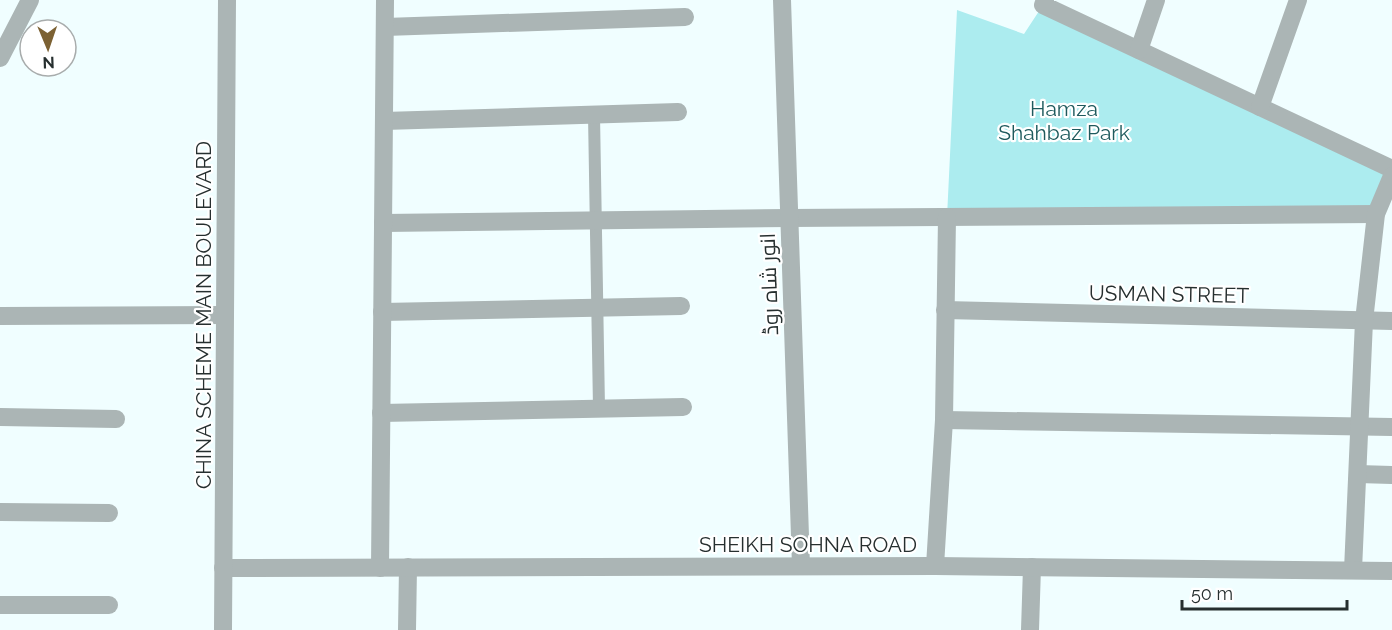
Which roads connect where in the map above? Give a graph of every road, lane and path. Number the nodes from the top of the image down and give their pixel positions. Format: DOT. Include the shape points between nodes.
graph roads {
  1 [pos="30,0"];
  2 [pos="227,0"];
  3 [pos="384,0"];
  4 [pos="782,0"];
  5 [pos="1045,0"];
  6 [pos="1156,0"];
  7 [pos="1298,0"];
  8 [pos="685,17"];
  9 [pos="385,27"];
  10 [pos="1139,50"];
  11 [pos="0,58"];
  12 [pos="1260,107"];
  13 [pos="678,112"];
  14 [pos="594,115"];
  15 [pos="384,121"];
  16 [pos="1392,169"];
  17 [pos="1392,176"];
  18 [pos="1376,214"];
  19 [pos="947,217"];
  20 [pos="789,218"];
  21 [pos="595,220"];
  22 [pos="383,224"];
  23 [pos="681,306"];
  24 [pos="597,308"];
  25 [pos="945,310"];
  26 [pos="382,312"];
  27 [pos="225,315"];
  28 [pos="0,316"];
  29 [pos="1364,321"];
  30 [pos="1392,321"];
  31 [pos="683,407"];
  32 [pos="599,408"];
  33 [pos="381,413"];
  34 [pos="0,417"];
  35 [pos="116,419"];
  36 [pos="944,420"];
  37 [pos="1360,427"];
  38 [pos="1392,427"];
  39 [pos="1358,474"];
  40 [pos="1392,475"];
  41 [pos="0,512"];
  42 [pos="109,513"];
  43 [pos="801,566"];
  44 [pos="935,566"];
  45 [pos="408,567"];
  46 [pos="1032,567"];
  47 [pos="223,568"];
  48 [pos="380,568"];
  49 [pos="1353,570"];
  50 [pos="1392,571"];
  51 [pos="0,605"];
  52 [pos="109,605"];
  53 [pos="223,630"];
  54 [pos="407,630"];
  55 [pos="1030,630"];
  1 -- 11 [label="street"];
  2 -- 27 [label="street, CHINA SCHEME MAIN BOULEVARD"];
  3 -- 9 [label="street"];
  4 -- 20 [label="street, انور شاہ روڈ"];
  5 -- 10 [label="street" via="1043,5"];
  6 -- 10 [label="street"];
  7 -- 12 [label="street"];
  8 -- 9 [label="street"];
  9 -- 15 [label="street"];
  10 -- 12 [label="street"];
  12 -- 16 [label="street"];
  13 -- 14 [label="street"];
  14 -- 15 [label="street"];
  14 -- 21 [label="lane"];
  15 -- 22 [label="street"];
  17 -- 18 [label="street"];
  18 -- 19 [label="street"];
  18 -- 29 [label="street"];
  19 -- 20 [label="street"];
  19 -- 25 [label="street"];
  20 -- 21 [label="street"];
  20 -- 43 [label="street, انور شاہ روڈ"];
  21 -- 22 [label="street"];
  21 -- 24 [label="lane"];
  22 -- 26 [label="street"];
  23 -- 24 [label="street"];
  24 -- 26 [label="street"];
  24 -- 32 [label="lane"];
  25 -- 29 [label="street, USMAN STREET"];
  25 -- 36 [label="street"];
  26 -- 33 [label="street"];
  27 -- 28 [label="street"];
  27 -- 47 [label="street, CHINA SCHEME MAIN BOULEVARD"];
  29 -- 30 [label="street, USMAN STREET"];
  29 -- 37 [label="street"];
  31 -- 32 [label="street"];
  32 -- 33 [label="street"];
  33 -- 48 [label="street"];
  34 -- 35 [label="street"];
  36 -- 37 [label="street"];
  36 -- 44 [label="street"];
  37 -- 38 [label="street"];
  37 -- 39 [label="street"];
  39 -- 40 [label="street"];
  39 -- 49 [label="street"];
  41 -- 42 [label="street"];
  43 -- 44 [label="street, SHEIKH SOHNA ROAD"];
  43 -- 45 [label="street, SHEIKH SOHNA ROAD"];
  44 -- 46 [label="street, SHEIKH SOHNA ROAD"];
  45 -- 48 [label="street, SHEIKH SOHNA ROAD"];
  45 -- 54 [label="street"];
  46 -- 49 [label="street, SHEIKH SOHNA ROAD"];
  46 -- 55 [label="street"];
  47 -- 48 [label="street, SHEIKH SOHNA ROAD"];
  47 -- 53 [label="street, CHINA SCHEME MAIN BOULEVARD"];
  49 -- 50 [label="street, SHEIKH SOHNA ROAD"];
  51 -- 52 [label="street"];
}
